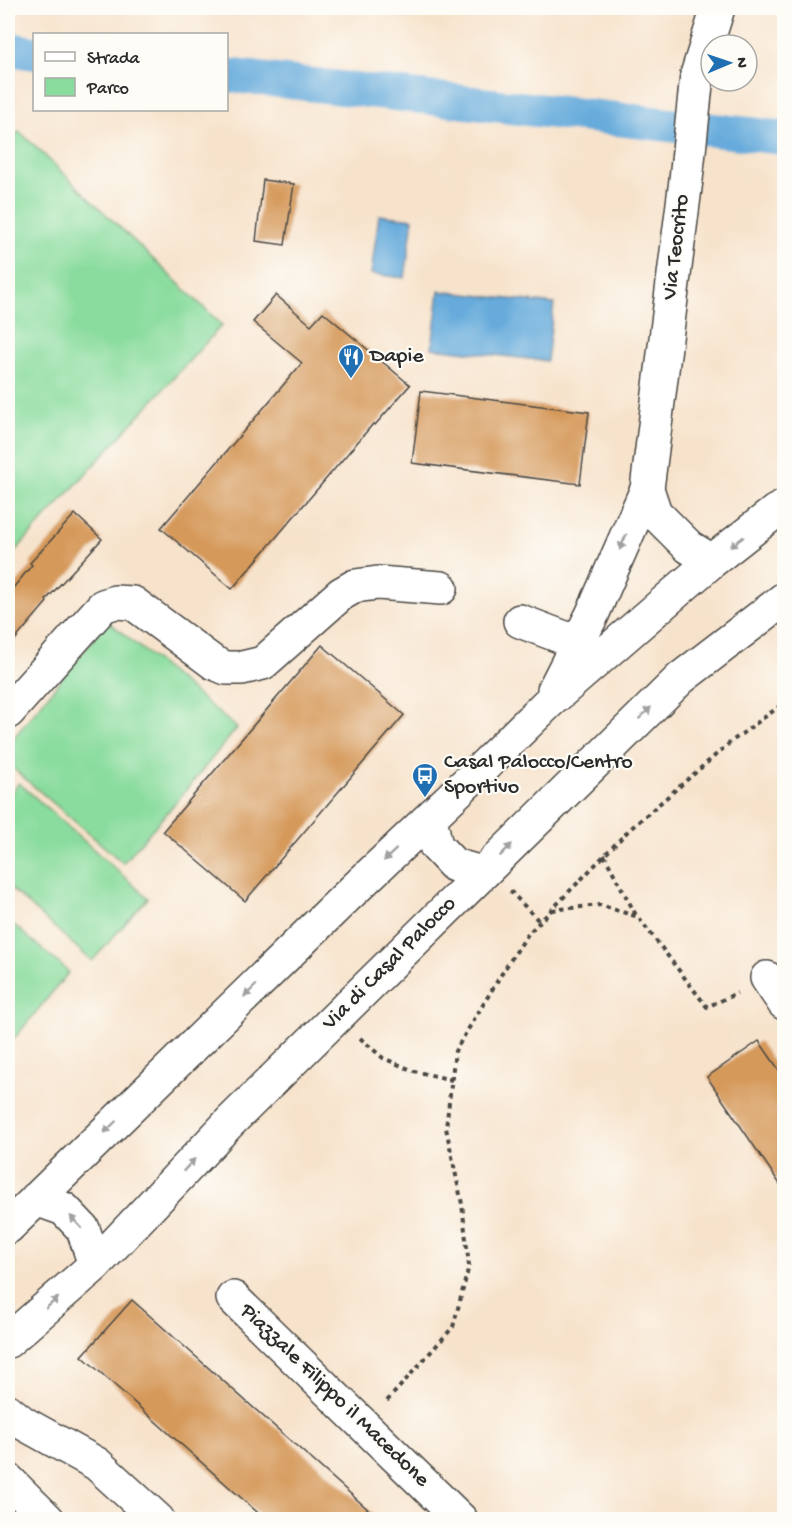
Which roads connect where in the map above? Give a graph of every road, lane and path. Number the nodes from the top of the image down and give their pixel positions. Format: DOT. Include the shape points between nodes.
graph roads {
  1 [pos="718,8"];
  2 [pos="647,489"];
  3 [pos="784,507"];
  4 [pos="712,561"];
  5 [pos="441,588"];
  6 [pos="784,598"];
  7 [pos="520,621"];
  8 [pos="578,643"];
  9 [pos="548,703"];
  10 [pos="784,703"];
  11 [pos="8,712"];
  12 [pos="430,818"];
  13 [pos="604,855"];
  14 [pos="482,873"];
  15 [pos="551,910"];
  16 [pos="638,917"];
  17 [pos="776,991"];
  18 [pos="36,1199"];
  19 [pos="8,1227"];
  20 [pos="95,1265"];
  21 [pos="233,1298"];
  22 [pos="8,1341"];
  23 [pos="8,1411"];
  24 [pos="364,1426"];
  25 [pos="8,1479"];
  26 [pos="48,1520"];
  27 [pos="158,1520"];
  28 [pos="461,1520"];
  1 -- 2 [label="street, Via Teocrito" via="697,75"];
  2 -- 4 [label="street, Via Teocrito" via="655,513 689,547"];
  2 -- 8 [label="street, Via Teocrito, one-way"];
  3 -- 4 [label="street, one-way"];
  4 -- 9 [label="street"];
  5 -- 11 [label="street" via="378,583 356,586 341,594 263,663 242,668 214,663 133,603 115,602 103,606"];
  14 -- 6 [label="street, Via di Casal Palocco, one-way" via="681,678"];
  7 -- 8 [label="street"];
  8 -- 9 [label="street, Via Teocrito"];
  9 -- 12 [label="street"];
  10 -- 13 [label="path" via="732,741"];
  12 -- 14 [label="street" via="436,846 454,865"];
  12 -- 18 [label="street, one-way"];
  13 -- 15 [label="path"];
  13 -- 16 [label="path"];
  20 -- 14 [label="street, Via di Casal Palocco, one-way" via="230,1122"];
  15 -- 16 [label="path" via="600,905"];
  15 -- 24 [label="path" via="528,934 455,1051 446,1128 462,1204 469,1266 453,1327"];
  16 -- 17 [label="path" via="706,1008"];
  18 -- 19 [label="street"];
  20 -- 18 [label="street, one-way" via="83,1229 64,1209"];
  22 -- 20 [label="street, Via di Casal Palocco, one-way"];
  21 -- 24 [label="street, Piazzale Filippo il Macedone"];
  23 -- 27 [label="street" via="23,1424 97,1464"];
  24 -- 28 [label="street, Piazzale Filippo il Macedone"];
  25 -- 26 [label="street"];
}
